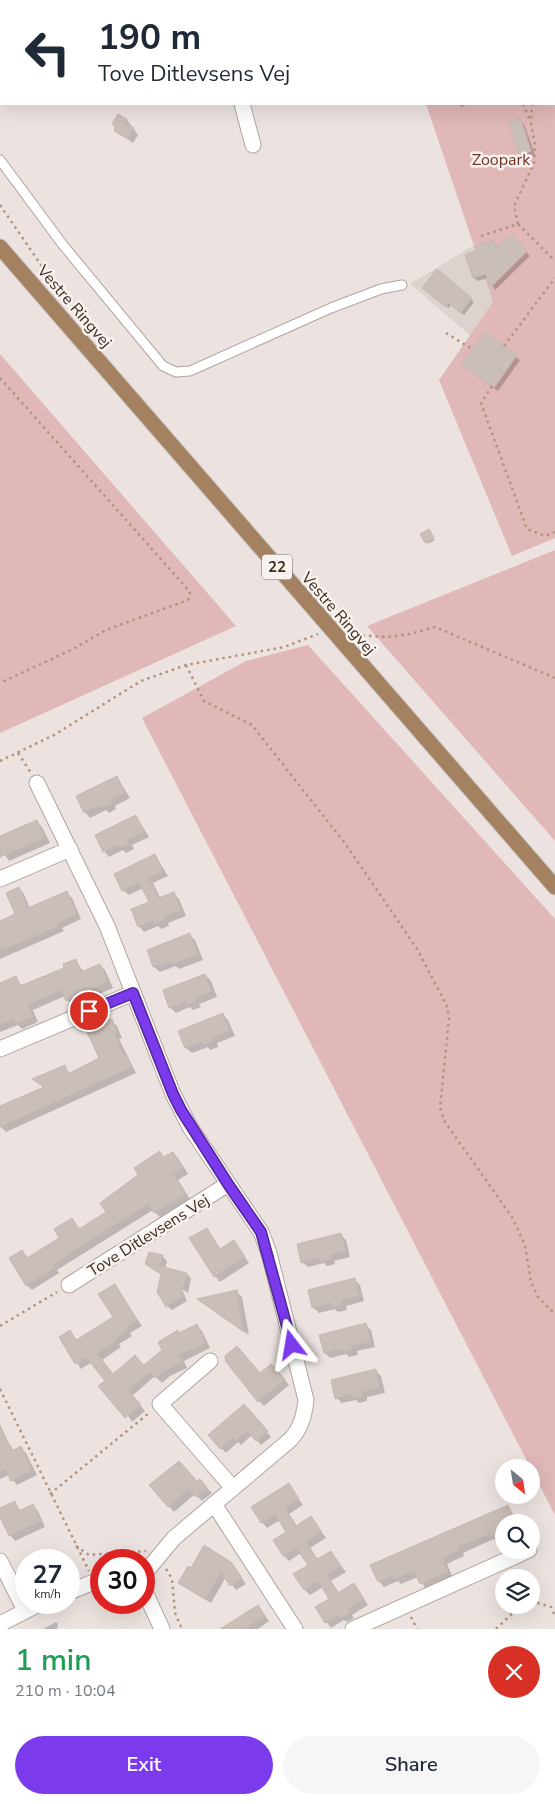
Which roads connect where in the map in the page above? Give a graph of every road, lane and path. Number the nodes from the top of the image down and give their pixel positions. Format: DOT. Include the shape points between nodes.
graph roads {
  1 [pos="242,105"];
  2 [pos="464,105"];
  3 [pos="523,105"];
  4 [pos="532,105"];
  5 [pos="461,106"];
  6 [pos="531,123"];
  7 [pos="253,145"];
  8 [pos="0,160"];
  9 [pos="518,224"];
  10 [pos="480,236"];
  11 [pos="0,247"];
  12 [pos="555,261"];
  13 [pos="555,278"];
  14 [pos="402,285"];
  15 [pos="446,333"];
  16 [pos="504,346"];
  17 [pos="472,349"];
  18 [pos="0,378"];
  19 [pos="492,386"];
  20 [pos="555,532"];
  21 [pos="330,629"];
  22 [pos="355,635"];
  23 [pos="186,665"];
  24 [pos="555,678"];
  25 [pos="0,683"];
  26 [pos="18,753"];
  27 [pos="0,761"];
  28 [pos="37,783"];
  29 [pos="70,850"];
  30 [pos="0,879"];
  31 [pos="555,887"];
  32 [pos="133,993"];
  33 [pos="0,1049"];
  34 [pos="228,1184"];
  35 [pos="69,1285"];
  36 [pos="555,1314"];
  37 [pos="0,1326"];
  38 [pos="210,1361"];
  39 [pos="0,1389"];
  40 [pos="2,1398"];
  41 [pos="160,1404"];
  42 [pos="232,1487"];
  43 [pos="50,1494"];
  44 [pos="214,1504"];
  45 [pos="509,1559"];
  46 [pos="0,1561"];
  47 [pos="155,1561"];
  48 [pos="90,1566"];
  49 [pos="15,1590"];
  50 [pos="540,1604"];
  51 [pos="18,1614"];
  52 [pos="155,1614"];
  53 [pos="512,1614"];
  54 [pos="555,1616"];
  55 [pos="0,1624"];
  56 [pos="162,1629"];
  57 [pos="295,1629"];
  58 [pos="353,1629"];
  59 [pos="496,1629"];
  1 -- 7 [label="street"];
  2 -- 5 [label="path"];
  3 -- 6 [label="path"];
  4 -- 6 [label="path"];
  6 -- 9 [label="path" via="534,162 514,206"];
  8 -- 14 [label="lane" via="69,252 163,366 176,372 190,371 331,308 381,289"];
  9 -- 10 [label="path"];
  9 -- 12 [label="path"];
  11 -- 21 [label="main road, Vestre Ringvej / 22"];
  13 -- 16 [label="path"];
  15 -- 17 [label="path"];
  18 -- 25 [label="path" via="191,596 188,600 106,630"];
  19 -- 20 [label="path" via="481,403 527,528 545,536"];
  21 -- 23 [label="path" via="284,647"];
  21 -- 31 [label="main road, Vestre Ringvej / 22"];
  22 -- 24 [label="path" via="386,637 435,627"];
  23 -- 26 [label="path" via="141,681 54,735"];
  23 -- 36 [label="path" via="204,701 252,725 347,846 416,949 447,1006 449,1018 440,1108 445,1122 512,1217 525,1244 530,1282 538,1298"];
  26 -- 27 [label="path"];
  26 -- 28 [label="path"];
  28 -- 29 [label="street"];
  29 -- 30 [label="street"];
  29 -- 32 [label="street" via="107,926"];
  32 -- 33 [label="street"];
  32 -- 34 [label="street" via="173,1094 190,1127"];
  34 -- 35 [label="street, Tove Ditlevsens Vej"];
  34 -- 42 [label="street" via="261,1232 269,1253 306,1400 299,1430"];
  35 -- 37 [label="path"];
  38 -- 41 [label="street"];
  39 -- 40 [label="path"];
  40 -- 43 [label="path"];
  41 -- 42 [label="street"];
  41 -- 43 [label="path"];
  42 -- 44 [label="street"];
  43 -- 48 [label="path"];
  44 -- 47 [label="street" via="174,1538"];
  44 -- 57 [label="street"];
  45 -- 58 [label="street"];
  46 -- 49 [label="street"];
  50 -- 54 [label="path" via="551,1607"];
  51 -- 55 [label="street"];
  52 -- 56 [label="street"];
  53 -- 59 [label="path"];
}
